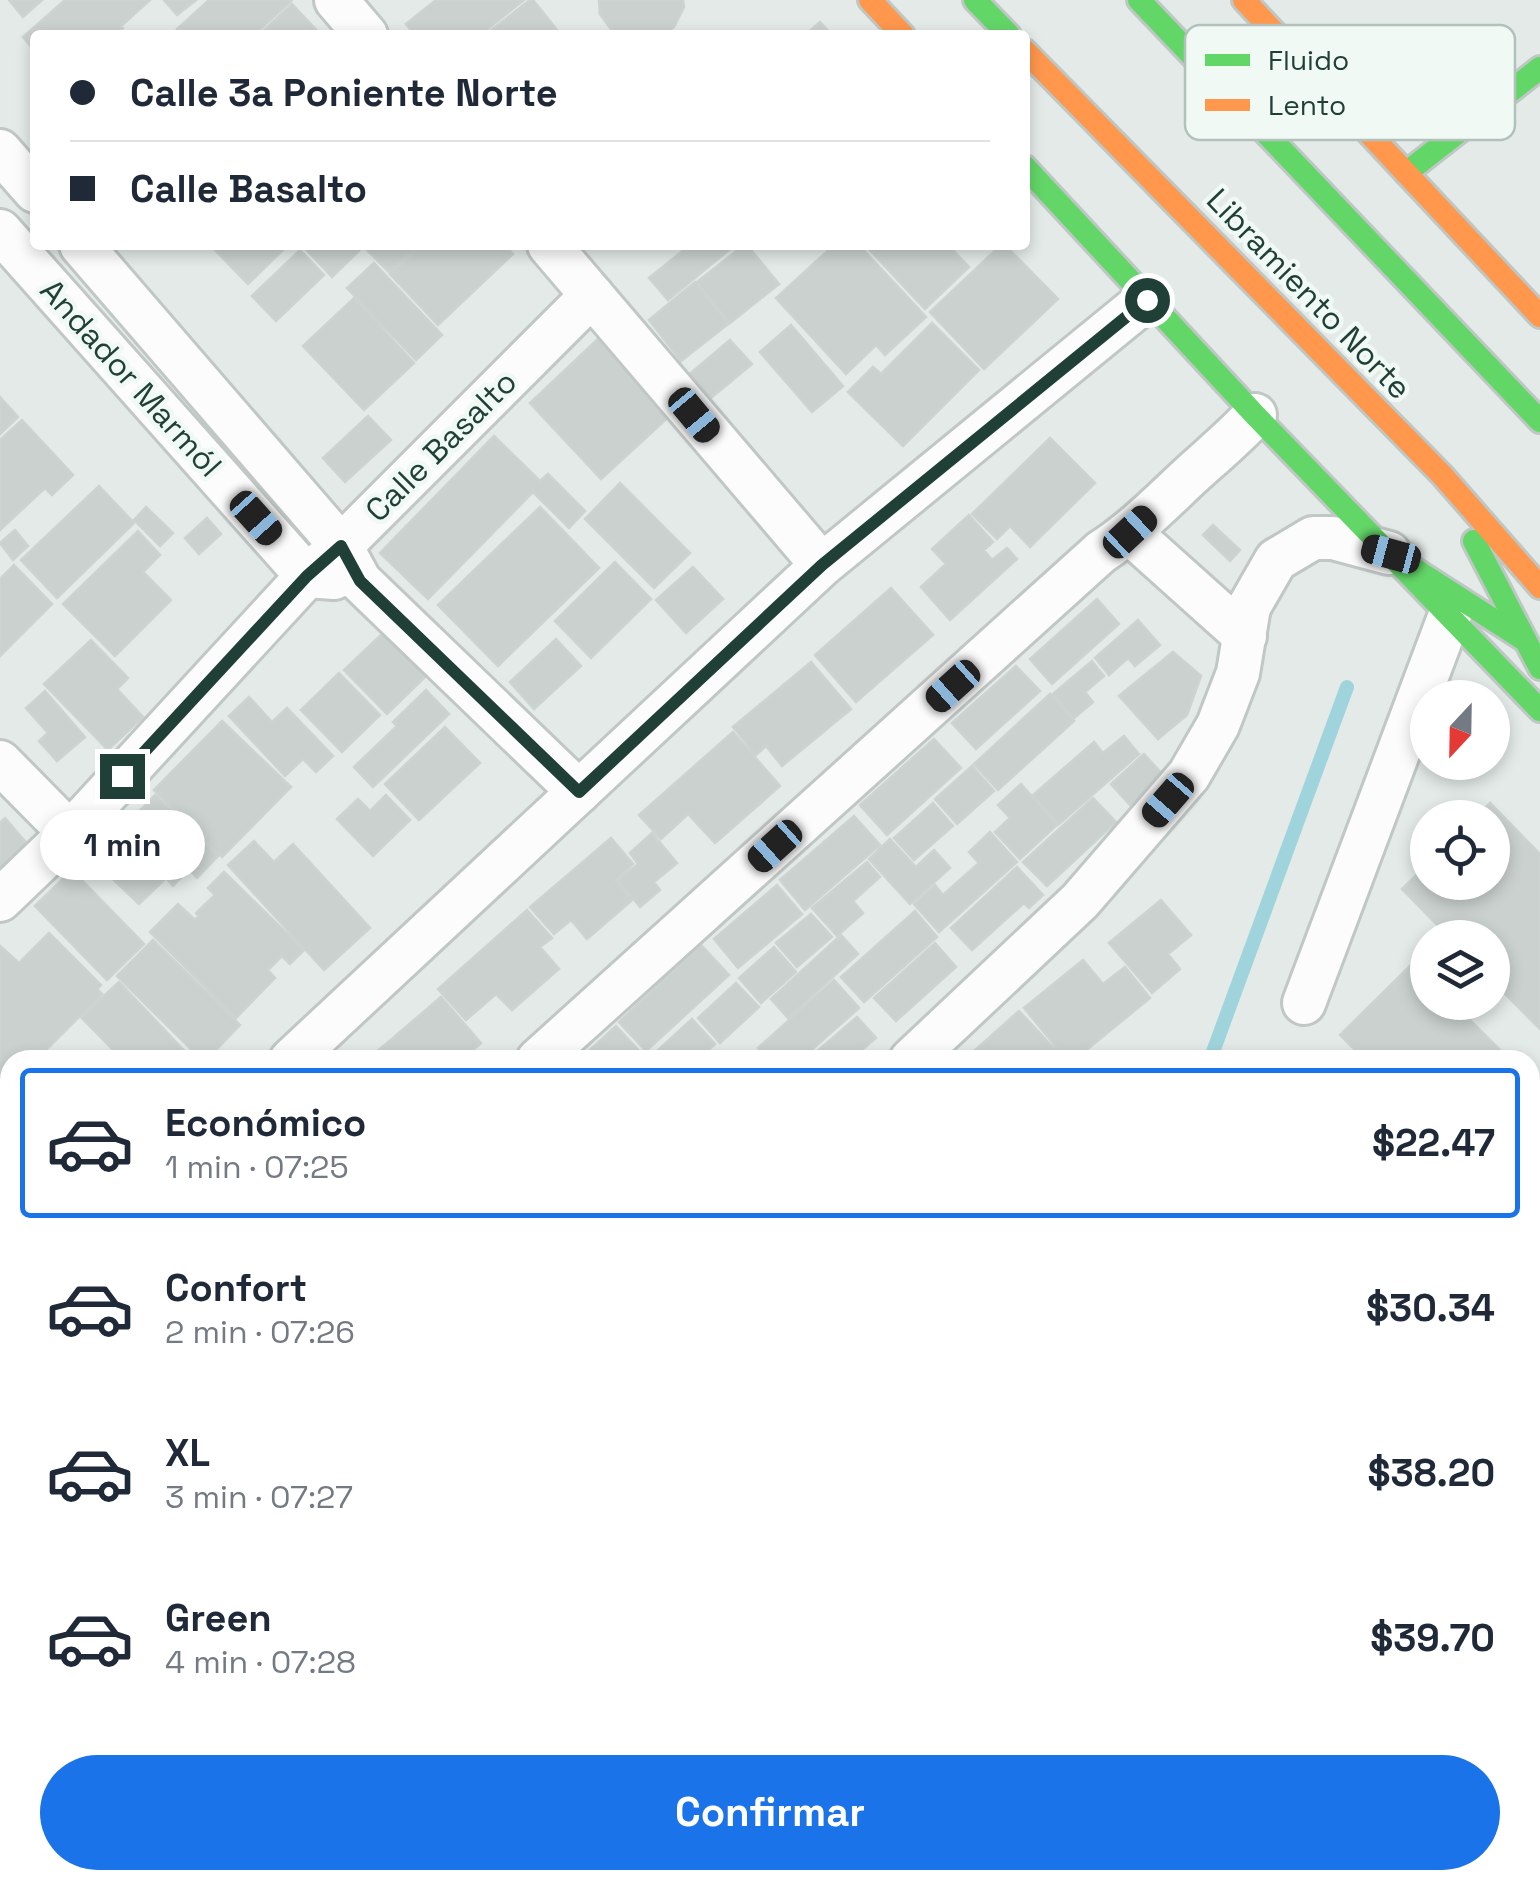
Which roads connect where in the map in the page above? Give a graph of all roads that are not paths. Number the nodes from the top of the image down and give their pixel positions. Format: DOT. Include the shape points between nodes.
graph roads {
  1 [pos="336,0"];
  2 [pos="870,0"];
  3 [pos="976,0"];
  4 [pos="1139,0"];
  5 [pos="1244,0"];
  6 [pos="1268,25"];
  7 [pos="362,30"];
  8 [pos="897,30"];
  9 [pos="1004,30"];
  10 [pos="1185,48"];
  11 [pos="1030,56"];
  12 [pos="1540,68"];
  13 [pos="1515,87"];
  14 [pos="1272,140"];
  15 [pos="1376,140"];
  16 [pos="1447,140"];
  17 [pos="0,151"];
  18 [pos="1030,172"];
  19 [pos="1406,172"];
  20 [pos="30,185"];
  21 [pos="0,231"];
  22 [pos="86,250"];
  23 [pos="552,250"];
  24 [pos="592,295"];
  25 [pos="1147,300"];
  26 [pos="1540,316"];
  27 [pos="1511,391"];
  28 [pos="1540,410"];
  29 [pos="1255,415"];
  30 [pos="1540,421"];
  31 [pos="1442,475"];
  32 [pos="1130,532"];
  33 [pos="1391,554"];
  34 [pos="350,563"];
  35 [pos="822,565"];
  36 [pos="307,576"];
  37 [pos="1540,587"];
  38 [pos="1450,615"];
  39 [pos="1245,636"];
  40 [pos="1531,644"];
  41 [pos="1540,668"];
  42 [pos="1540,710"];
  43 [pos="0,762"];
  44 [pos="579,792"];
  45 [pos="70,832"];
  46 [pos="0,900"];
  47 [pos="1304,1003"];
  48 [pos="301,1050"];
  49 [pos="549,1050"];
  50 [pos="921,1050"];
  1 -- 7 [label="street"];
  2 -- 8 [label="main road"];
  3 -- 9 [label="main road"];
  4 -- 10 [label="main road"];
  5 -- 6 [label="main road"];
  11 -- 31 [label="main road, Libramiento Norte"];
  12 -- 13 [label="main road"];
  14 -- 27 [label="main road"];
  15 -- 19 [label="main road"];
  16 -- 19 [label="main road"];
  17 -- 20 [label="street"];
  18 -- 25 [label="main road"];
  19 -- 26 [label="main road"];
  21 -- 36 [label="street, Andador Marmól"];
  22 -- 34 [label="street, Andador Marmól"];
  23 -- 24 [label="street"];
  24 -- 34 [label="street, Calle Basalto"];
  24 -- 35 [label="street"];
  25 -- 29 [label="main road"];
  25 -- 35 [label="street"];
  27 -- 28 [label="main road"];
  27 -- 30 [label="main road"];
  29 -- 32 [label="street"];
  29 -- 33 [label="main road"];
  31 -- 37 [label="main road, Libramiento Norte"];
  31 -- 40 [label="main road"];
  32 -- 39 [label="street"];
  32 -- 49 [label="street"];
  33 -- 38 [label="main road"];
  33 -- 39 [label="street" via="1333,538 1313,538 1289,551 1276,560 1250,607"];
  33 -- 40 [label="main road"];
  34 -- 36 [label="street"];
  34 -- 44 [label="street, Andador Marmól"];
  35 -- 44 [label="street"];
  36 -- 45 [label="street"];
  38 -- 42 [label="main road"];
  38 -- 47 [label="street"];
  39 -- 50 [label="street" via="1218,725 1189,775 1080,901"];
  40 -- 41 [label="main road"];
  43 -- 45 [label="street"];
  44 -- 48 [label="street"];
  45 -- 46 [label="street"];
}
